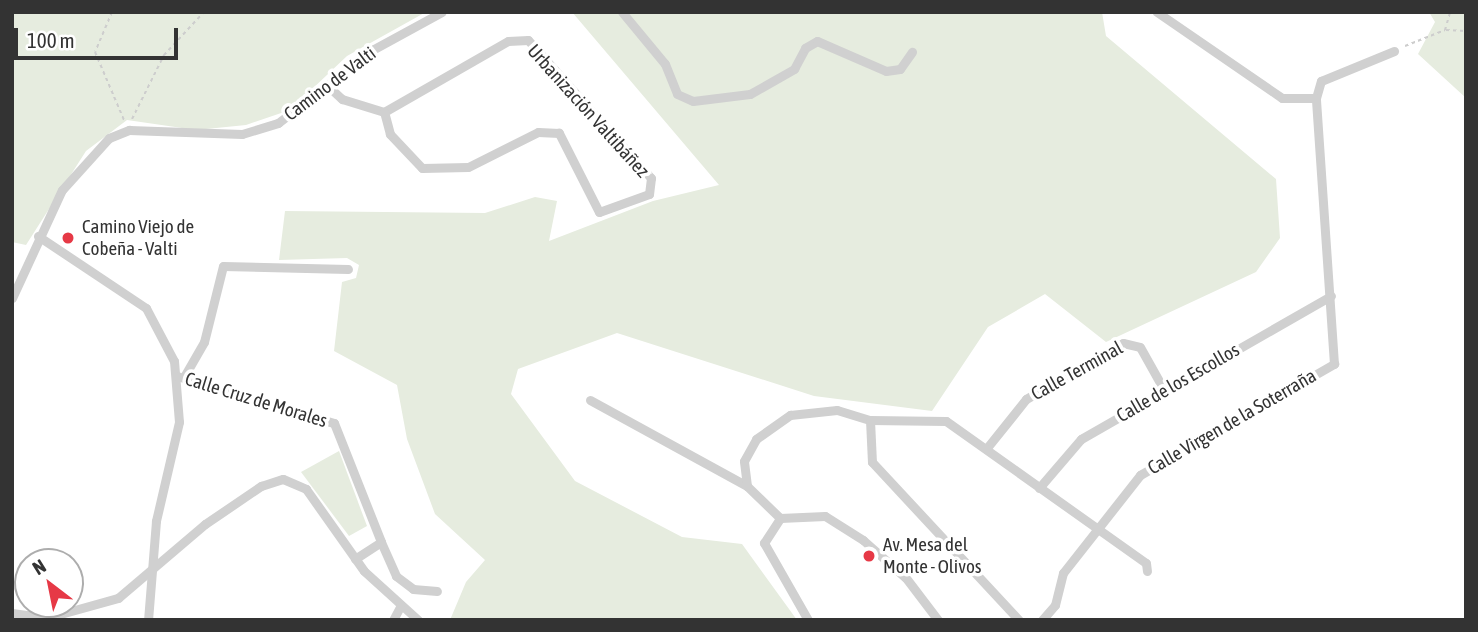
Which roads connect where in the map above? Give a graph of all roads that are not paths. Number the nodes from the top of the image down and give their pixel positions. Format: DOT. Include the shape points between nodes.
graph roads {
  1 [pos="442,12"];
  2 [pos="622,12"];
  3 [pos="1157,12"];
  4 [pos="1394,51"];
  5 [pos="912,52"];
  6 [pos="329,87"];
  7 [pos="1316,98"];
  8 [pos="384,112"];
  9 [pos="38,236"];
  10 [pos="348,269"];
  11 [pos="1331,296"];
  12 [pos="12,298"];
  13 [pos="181,376"];
  14 [pos="1164,390"];
  15 [pos="590,400"];
  16 [pos="870,419"];
  17 [pos="986,449"];
  18 [pos="747,486"];
  19 [pos="1039,488"];
  20 [pos="779,519"];
  21 [pos="1095,527"];
  22 [pos="381,542"];
  23 [pos="355,559"];
  24 [pos="150,570"];
  25 [pos="1147,572"];
  26 [pos="437,591"];
  27 [pos="400,607"];
  28 [pos="12,613"];
  29 [pos="934,618"];
  30 [pos="148,620"];
  31 [pos="393,620"];
  32 [pos="418,620"];
  33 [pos="808,620"];
  34 [pos="1019,620"];
  35 [pos="1042,620"];
  1 -- 6 [label="street, Camino de Valti" via="374,49"];
  2 -- 5 [label="street" via="666,64 677,94 693,101 750,94 794,69 805,48 817,41 886,71 900,69"];
  3 -- 7 [label="street" via="1282,98"];
  4 -- 7 [label="street" via="1321,81"];
  6 -- 8 [label="street" via="342,99"];
  6 -- 9 [label="street, Camino de Valti" via="278,123 242,134 130,126 85,159"];
  7 -- 11 [label="street, Calle Virgen de la Soterraña"];
  8 -- 8 [label="street, Urbanización Valtibáñez" via="508,41 528,40 651,178 649,194 599,212 559,133 538,132 468,167 422,168 390,134"];
  9 -- 12 [label="street"];
  9 -- 13 [label="street" via="146,308 165,335"];
  10 -- 13 [label="street" via="223,266 204,342"];
  11 -- 14 [label="street, Calle de los Escollos"];
  11 -- 21 [label="street, Calle Virgen de la Soterraña" via="1334,364 1140,475"];
  13 -- 22 [label="street, Calle Cruz de Morales" via="334,423"];
  13 -- 24 [label="street" via="179,422"];
  14 -- 17 [label="street, Calle Terminal" via="1140,347 1123,343 1026,399"];
  14 -- 19 [label="street, Calle de los Escollos" via="1081,439"];
  15 -- 18 [label="street"];
  16 -- 17 [label="street" via="946,421"];
  16 -- 18 [label="street" via="837,410 790,415 756,439 744,461"];
  16 -- 34 [label="street" via="872,462"];
  17 -- 19 [label="street"];
  18 -- 20 [label="street"];
  19 -- 21 [label="street"];
  20 -- 29 [label="street" via="825,516 906,578"];
  20 -- 33 [label="street" via="764,543"];
  21 -- 25 [label="street" via="1146,563"];
  21 -- 35 [label="street" via="1063,573 1055,605"];
  22 -- 23 [label="street"];
  22 -- 26 [label="street, Calle Cruz de Morales" via="396,576 412,589"];
  23 -- 24 [label="street" via="306,489 283,479 250,494"];
  23 -- 27 [label="street"];
  24 -- 28 [label="street" via="136,587 99,607 46,618"];
  24 -- 30 [label="street"];
  27 -- 31 [label="street"];
  27 -- 32 [label="street"];
}
